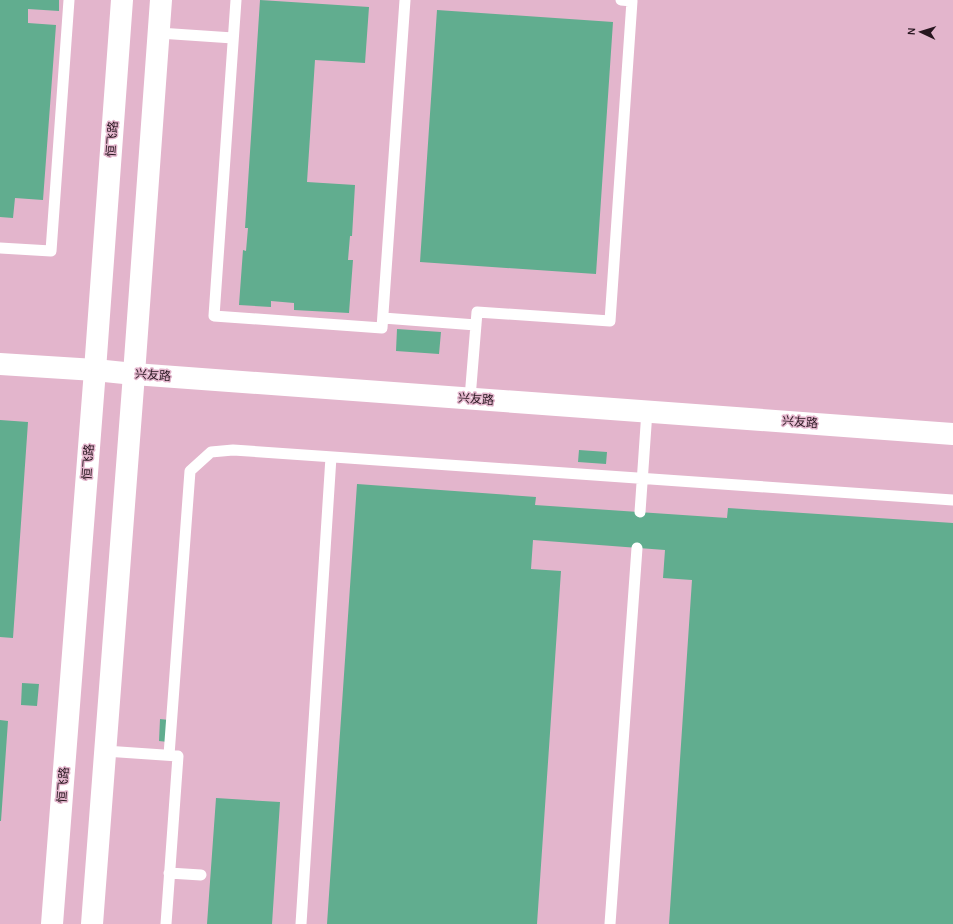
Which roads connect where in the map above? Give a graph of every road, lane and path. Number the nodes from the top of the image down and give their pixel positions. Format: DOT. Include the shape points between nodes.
graph roads {
  1 [pos="69,0"];
  2 [pos="122,0"];
  3 [pos="161,0"];
  4 [pos="236,0"];
  5 [pos="404,0"];
  6 [pos="621,0"];
  7 [pos="159,33"];
  8 [pos="233,38"];
  9 [pos="0,248"];
  10 [pos="383,318"];
  11 [pos="476,324"];
  12 [pos="0,364"];
  13 [pos="95,370"];
  14 [pos="134,374"];
  15 [pos="470,398"];
  16 [pos="647,411"];
  17 [pos="953,434"];
  18 [pos="331,457"];
  19 [pos="642,478"];
  20 [pos="953,500"];
  21 [pos="640,512"];
  22 [pos="637,548"];
  23 [pos="105,751"];
  24 [pos="169,755"];
  25 [pos="170,873"];
  26 [pos="201,875"];
  27 [pos="52,924"];
  28 [pos="92,924"];
  29 [pos="166,924"];
  30 [pos="301,924"];
  31 [pos="610,924"];
  1 -- 9 [label="lane" via="51,251"];
  2 -- 13 [label="main road, 恒飞路"];
  3 -- 7 [label="main road"];
  4 -- 8 [label="lane"];
  5 -- 10 [label="lane"];
  6 -- 11 [label="lane" via="632,1 610,321 476,312"];
  7 -- 8 [label="lane"];
  7 -- 14 [label="main road"];
  8 -- 10 [label="lane" via="214,316 382,328"];
  10 -- 11 [label="lane"];
  11 -- 15 [label="lane"];
  12 -- 13 [label="main road, 兴友路"];
  13 -- 14 [label="main road, 兴友路"];
  13 -- 27 [label="main road, 恒飞路"];
  14 -- 15 [label="main road, 兴友路"];
  14 -- 23 [label="main road"];
  15 -- 16 [label="main road, 兴友路"];
  16 -- 17 [label="main road, 兴友路"];
  16 -- 19 [label="lane"];
  18 -- 19 [label="lane"];
  18 -- 24 [label="lane" via="233,450 211,452 190,471"];
  18 -- 30 [label="lane"];
  19 -- 20 [label="lane"];
  19 -- 21 [label="lane"];
  22 -- 31 [label="lane"];
  23 -- 24 [label="lane"];
  23 -- 28 [label="main road"];
  24 -- 25 [label="lane" via="178,756"];
  25 -- 26 [label="lane"];
  25 -- 29 [label="lane"];
}
